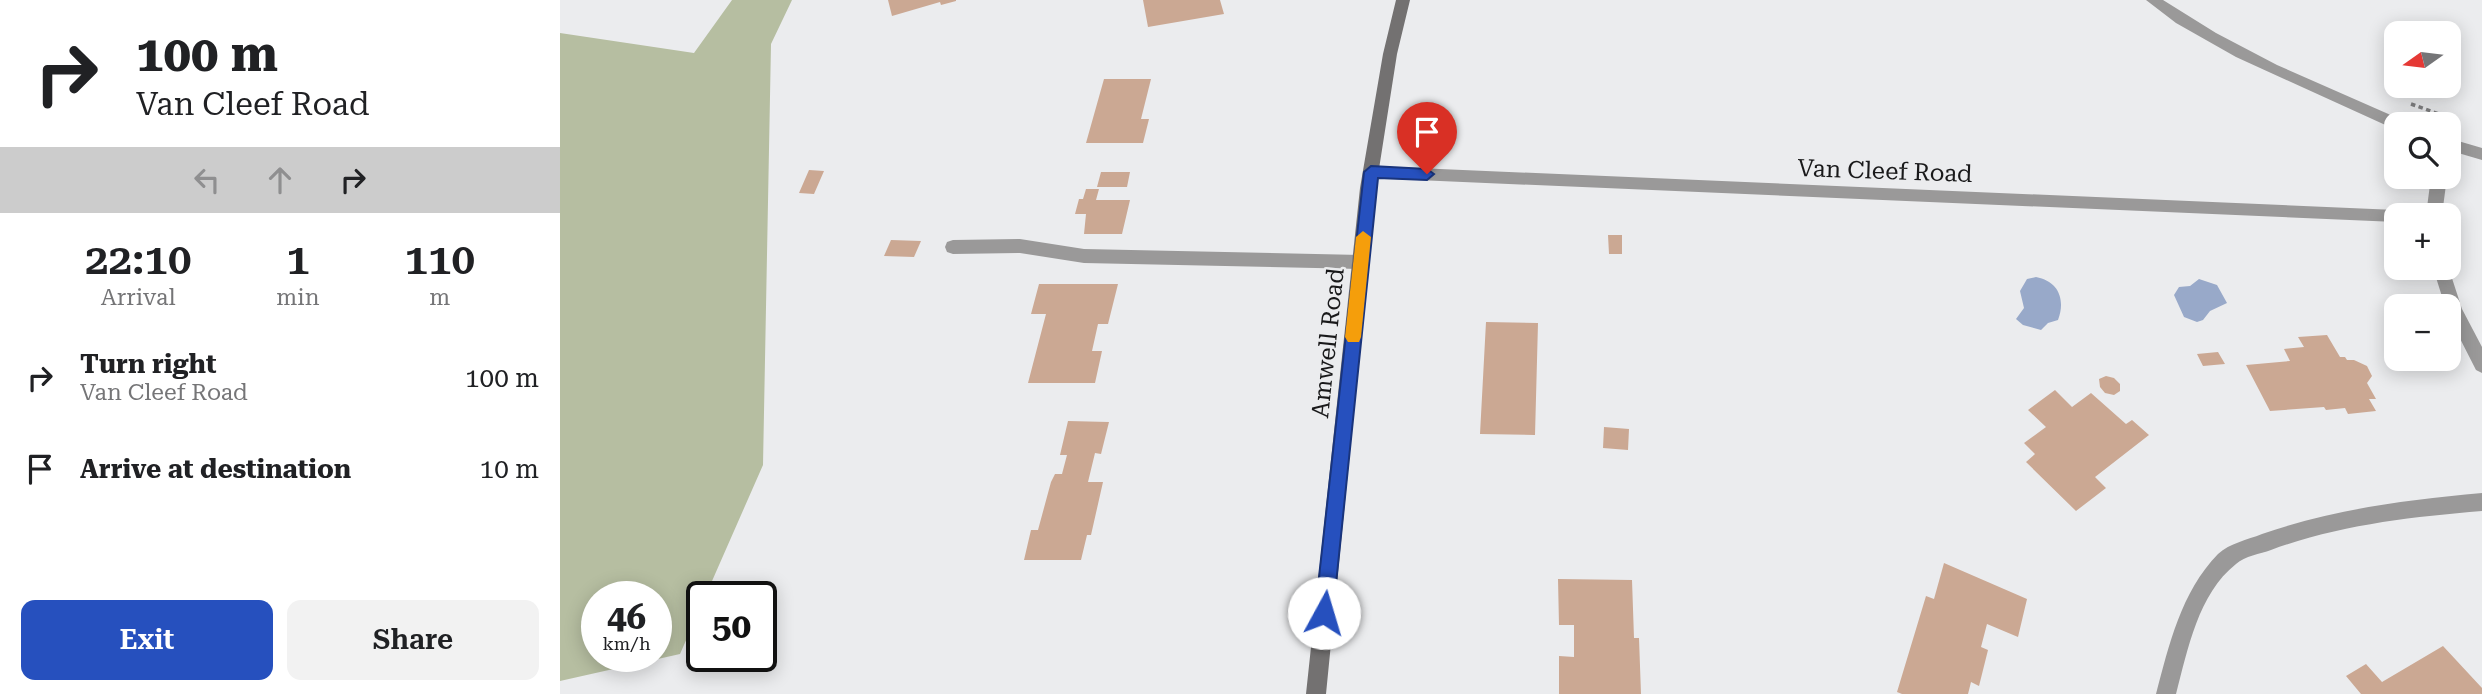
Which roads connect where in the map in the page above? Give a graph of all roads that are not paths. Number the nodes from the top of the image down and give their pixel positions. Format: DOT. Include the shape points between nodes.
graph roads {
  1 [pos="1403,0"];
  2 [pos="2154,0"];
  3 [pos="2384,118"];
  4 [pos="2461,148"];
  5 [pos="2482,154"];
  6 [pos="1371,172"];
  7 [pos="2384,215"];
  8 [pos="953,247"];
  9 [pos="1361,262"];
  10 [pos="2445,280"];
  11 [pos="2482,365"];
  12 [pos="2482,502"];
  13 [pos="1316,694"];
  14 [pos="2166,694"];
  1 -- 6 [label="main road, Amwell Road"];
  2 -- 3 [label="street" via="2192,28"];
  4 -- 5 [label="street"];
  6 -- 7 [label="street, Van Cleef Road"];
  6 -- 9 [label="main road, Amwell Road"];
  8 -- 9 [label="street" via="1020,246 1084,256"];
  9 -- 13 [label="main road, Amwell Road"];
  10 -- 11 [label="street"];
  12 -- 14 [label="street" via="2371,512 2302,527 2229,556 2187,618"];
}
